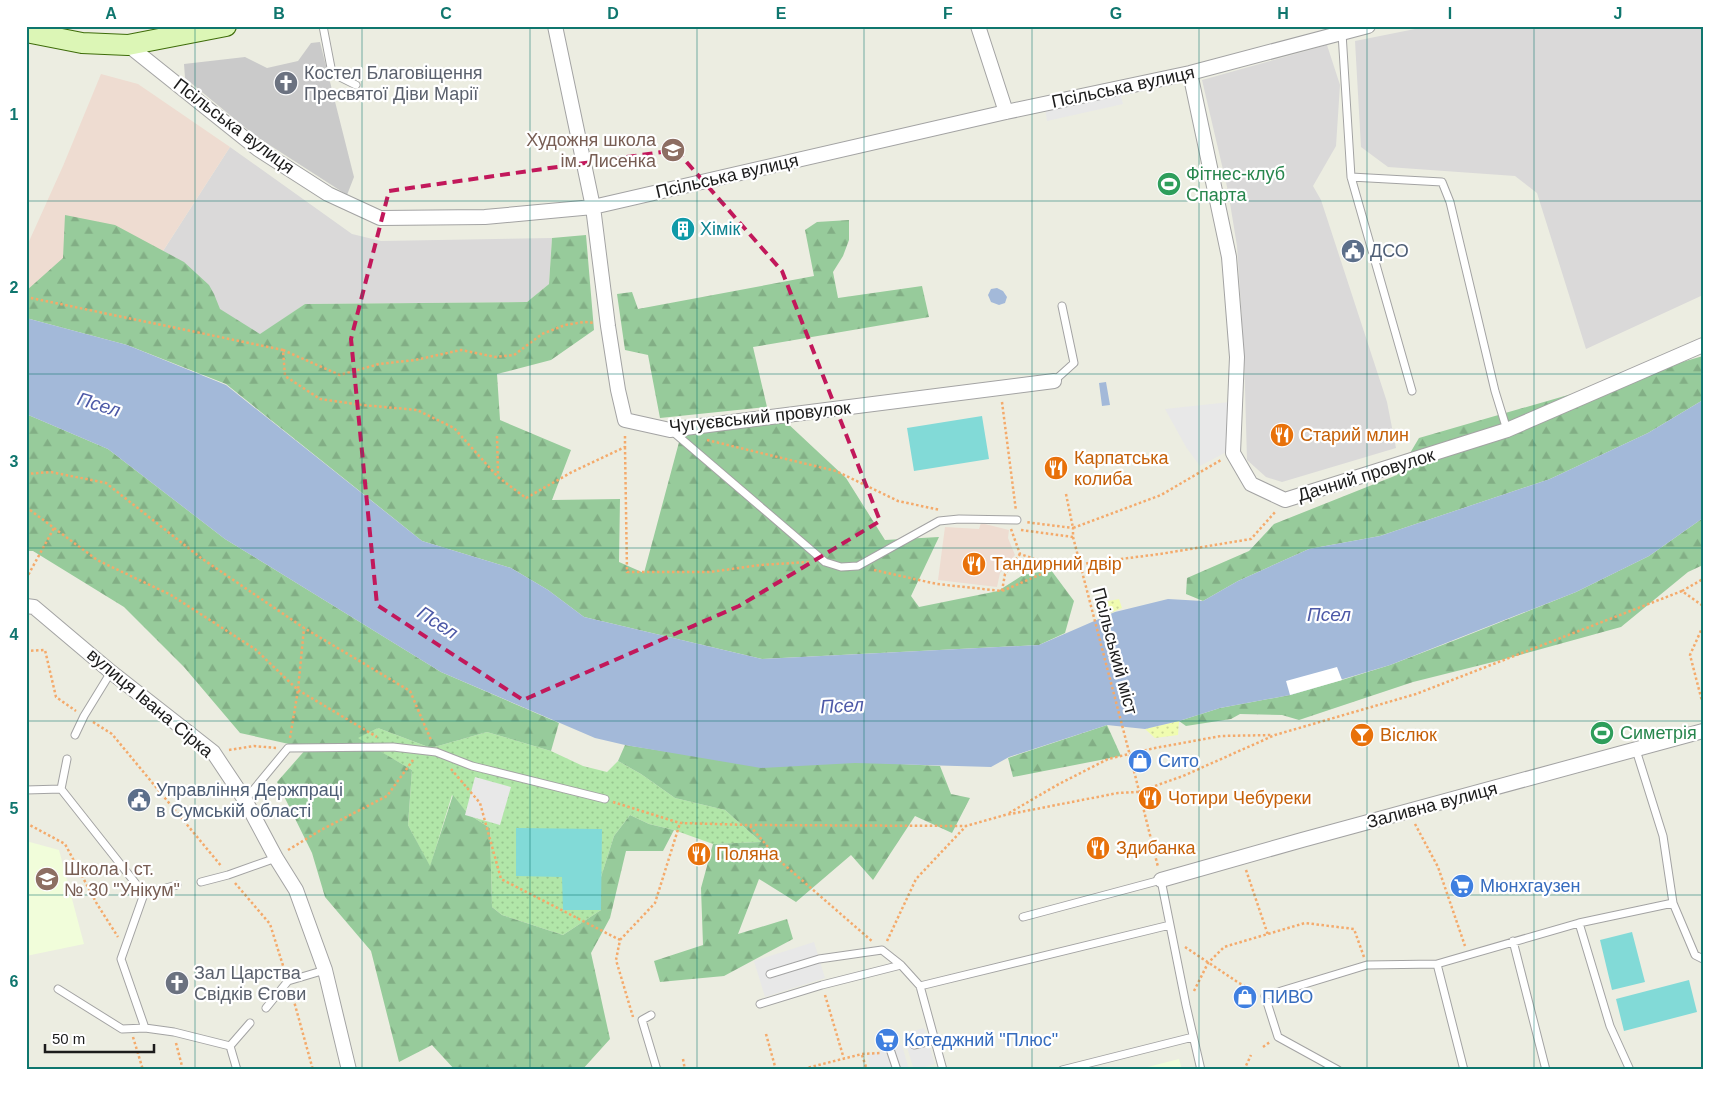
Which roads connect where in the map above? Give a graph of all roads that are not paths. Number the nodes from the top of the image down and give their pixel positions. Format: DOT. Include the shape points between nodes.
graph roads {
  1 [pos="226,26"];
  2 [pos="323,26"];
  3 [pos="555,26"];
  4 [pos="978,26"];
  5 [pos="1368,26"];
  6 [pos="26,32"];
  7 [pos="1342,33"];
  8 [pos="128,45"];
  9 [pos="1190,73"];
  10 [pos="356,86"];
  11 [pos="1006,112"];
  12 [pos="1351,177"];
  13 [pos="593,207"];
  14 [pos="1062,306"];
  15 [pos="1703,345"];
  16 [pos="1054,381"];
  17 [pos="1412,391"];
  18 [pos="670,430"];
  19 [pos="1507,430"];
  20 [pos="1017,520"];
  21 [pos="26,606"];
  22 [pos="111,672"];
  23 [pos="1703,731"];
  24 [pos="75,735"];
  25 [pos="1636,750"];
  26 [pos="67,759"];
  27 [pos="61,789"];
  28 [pos="26,790"];
  29 [pos="605,799"];
  30 [pos="246,800"];
  31 [pos="276,858"];
  32 [pos="1161,880"];
  33 [pos="201,882"];
  34 [pos="177,886"];
  35 [pos="144,894"];
  36 [pos="1673,903"];
  37 [pos="1023,917"];
  38 [pos="1579,923"];
  39 [pos="1170,925"];
  40 [pos="1512,941"];
  41 [pos="1703,959"];
  42 [pos="1438,964"];
  43 [pos="901,965"];
  44 [pos="324,970"];
  45 [pos="770,974"];
  46 [pos="920,986"];
  47 [pos="58,989"];
  48 [pos="760,1004"];
  49 [pos="266,1008"];
  50 [pos="651,1015"];
  51 [pos="250,1023"];
  52 [pos="145,1028"];
  53 [pos="1193,1038"];
  54 [pos="935,1040"];
  55 [pos="914,1045"];
  56 [pos="230,1046"];
  57 [pos="892,1052"];
  58 [pos="237,1070"];
  59 [pos="349,1070"];
  60 [pos="658,1070"];
  61 [pos="896,1070"];
  62 [pos="943,1070"];
  63 [pos="1062,1070"];
  64 [pos="1201,1070"];
  65 [pos="1338,1070"];
  66 [pos="1464,1070"];
  67 [pos="1546,1070"];
  68 [pos="1630,1070"];
  1 -- 8 [label="main road"];
  2 -- 10 [label="lane" via="332,73"];
  3 -- 13 [label="street"];
  4 -- 11 [label="street"];
  5 -- 7 [label="street, Псільська вулиця"];
  6 -- 8 [label="main road" via="82,43"];
  7 -- 9 [label="street, Псільська вулиця"];
  7 -- 12 [label="lane"];
  8 -- 13 [label="street, Псільська вулиця" via="258,149 328,194 380,218 485,217"];
  9 -- 11 [label="street, Псільська вулиця"];
  9 -- 19 [label="street, Дачний провулок" via="1229,257 1237,357 1234,453 1251,484 1285,500"];
  11 -- 13 [label="street, Псільська вулиця"];
  12 -- 17 [label="lane"];
  12 -- 19 [label="lane" via="1442,182 1450,202 1494,391"];
  13 -- 18 [label="street, Чугуєвський провулок" via="608,326 625,420"];
  14 -- 16 [label="lane" via="1074,363"];
  15 -- 19 [label="street, Дачний провулок"];
  16 -- 18 [label="street, Чугуєвський провулок"];
  18 -- 20 [label="lane" via="825,562 841,567 858,566 939,522"];
  21 -- 22 [label="street, вулиця Івана Сірка" via="34,607"];
  22 -- 24 [label="lane"];
  22 -- 30 [label="street, вулиця Івана Сірка" via="213,752"];
  23 -- 25 [label="street, Заливна вулиця"];
  25 -- 32 [label="street, Заливна вулиця"];
  25 -- 36 [label="lane" via="1663,836"];
  26 -- 27 [label="lane"];
  27 -- 28 [label="lane"];
  27 -- 35 [label="lane"];
  29 -- 30 [label="lane" via="472,766 436,752 393,747 288,748"];
  30 -- 31 [label="street, вулиця Івана Сірка"];
  31 -- 33 [label="lane"];
  31 -- 44 [label="street, вулиця Івана Сірка" via="296,890"];
  32 -- 37 [label="lane"];
  32 -- 39 [label="lane"];
  34 -- 35 [label="lane"];
  35 -- 52 [label="lane" via="121,959"];
  36 -- 38 [label="lane"];
  36 -- 41 [label="lane" via="1695,955"];
  38 -- 40 [label="lane"];
  38 -- 68 [label="lane" via="1610,1026"];
  39 -- 46 [label="lane"];
  39 -- 53 [label="lane"];
  40 -- 42 [label="lane"];
  40 -- 67 [label="lane"];
  42 -- 65 [label="lane" via="1367,966 1265,996 1278,1037"];
  42 -- 66 [label="lane"];
  43 -- 45 [label="lane" via="882,950 819,959"];
  43 -- 46 [label="lane"];
  43 -- 48 [label="lane"];
  44 -- 49 [label="lane" via="288,982"];
  44 -- 59 [label="street, вулиця Івана Сірка"];
  46 -- 54 [label="lane"];
  47 -- 52 [label="lane" via="122,1029"];
  50 -- 60 [label="lane" via="642,1020"];
  51 -- 56 [label="lane"];
  52 -- 56 [label="lane"];
  53 -- 63 [label="lane"];
  53 -- 64 [label="lane"];
  54 -- 55 [label="lane"];
  54 -- 62 [label="lane"];
  56 -- 58 [label="lane"];
  57 -- 61 [label="lane"];
}
